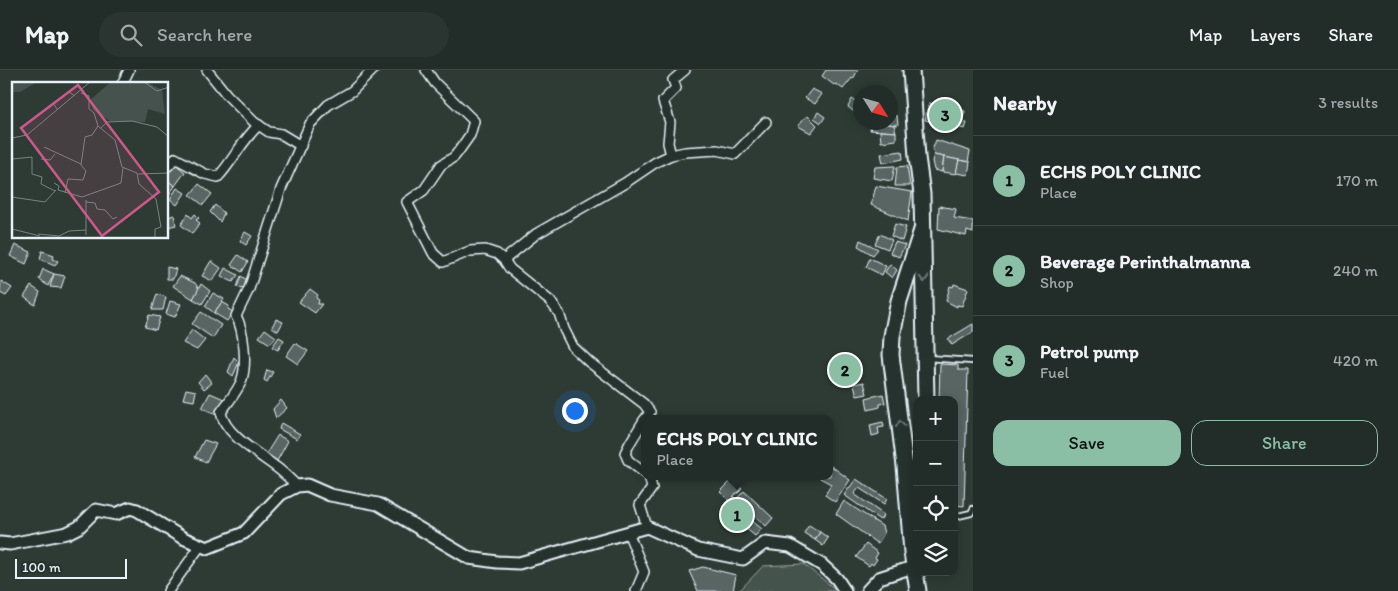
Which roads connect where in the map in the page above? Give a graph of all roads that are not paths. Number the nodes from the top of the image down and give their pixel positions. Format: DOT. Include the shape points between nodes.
graph roads {
  1 [pos="129,70"];
  2 [pos="207,70"];
  3 [pos="373,70"];
  4 [pos="426,70"];
  5 [pos="685,70"];
  6 [pos="911,70"];
  7 [pos="123,82"];
  8 [pos="766,122"];
  9 [pos="259,125"];
  10 [pos="301,146"];
  11 [pos="671,155"];
  12 [pos="169,165"];
  13 [pos="922,230"];
  14 [pos="504,260"];
  15 [pos="926,358"];
  16 [pos="973,361"];
  17 [pos="926,396"];
  18 [pos="648,415"];
  19 [pos="641,425"];
  20 [pos="641,471"];
  21 [pos="651,480"];
  22 [pos="297,486"];
  23 [pos="973,509"];
  24 [pos="958,515"];
  25 [pos="647,527"];
  26 [pos="914,531"];
  27 [pos="628,532"];
  28 [pos="0,543"];
  29 [pos="200,545"];
  30 [pos="913,571"];
  31 [pos="919,576"];
  32 [pos="920,576"];
  33 [pos="168,591"];
  34 [pos="636,591"];
  35 [pos="845,591"];
  36 [pos="868,591"];
  37 [pos="918,591"];
  38 [pos="924,591"];
  1 -- 7 [label="street"];
  2 -- 9 [label="street" via="240,110"];
  3 -- 10 [label="street" via="352,91 328,105 310,124"];
  4 -- 14 [label="street" via="474,121 470,135 454,157 441,164 424,190 407,202 433,253 443,262 470,251 484,250"];
  5 -- 11 [label="street" via="673,80 676,88 663,102 670,122 668,143"];
  6 -- 13 [label="highway"];
  8 -- 11 [label="street" via="735,154 717,150"];
  9 -- 10 [label="street"];
  9 -- 12 [label="street" via="248,134 218,176 205,174 175,158"];
  10 -- 22 [label="street" via="281,189 249,289 236,316 241,325 244,348 242,380 221,412 228,429"];
  11 -- 14 [label="street" via="536,234"];
  13 -- 15 [label="highway, one-way"];
  26 -- 13 [label="highway, one-way" via="891,355 899,301"];
  14 -- 18 [label="street" via="559,312 573,347 644,404 650,412"];
  15 -- 16 [label="lane"];
  15 -- 17 [label="highway"];
  19 -- 20 [label="street" via="625,453"];
  21 -- 25 [label="street" via="652,488 640,505"];
  22 -- 27 [label="street" via="308,485 330,495 378,504 469,558 497,562 520,563"];
  22 -- 29 [label="street" via="281,494 244,533 207,548"];
  23 -- 24 [label="lane" via="971,513"];
  25 -- 27 [label="street"];
  25 -- 35 [label="street" via="698,550 743,559 765,543 790,546 822,565"];
  27 -- 34 [label="street" via="644,572"];
  28 -- 29 [label="street" via="67,533 79,527 96,510 116,514 130,508"];
  29 -- 33 [label="street"];
  30 -- 36 [label="street" via="879,578"];
  31 -- 37 [label="highway"];
  32 -- 38 [label="highway"];
}
